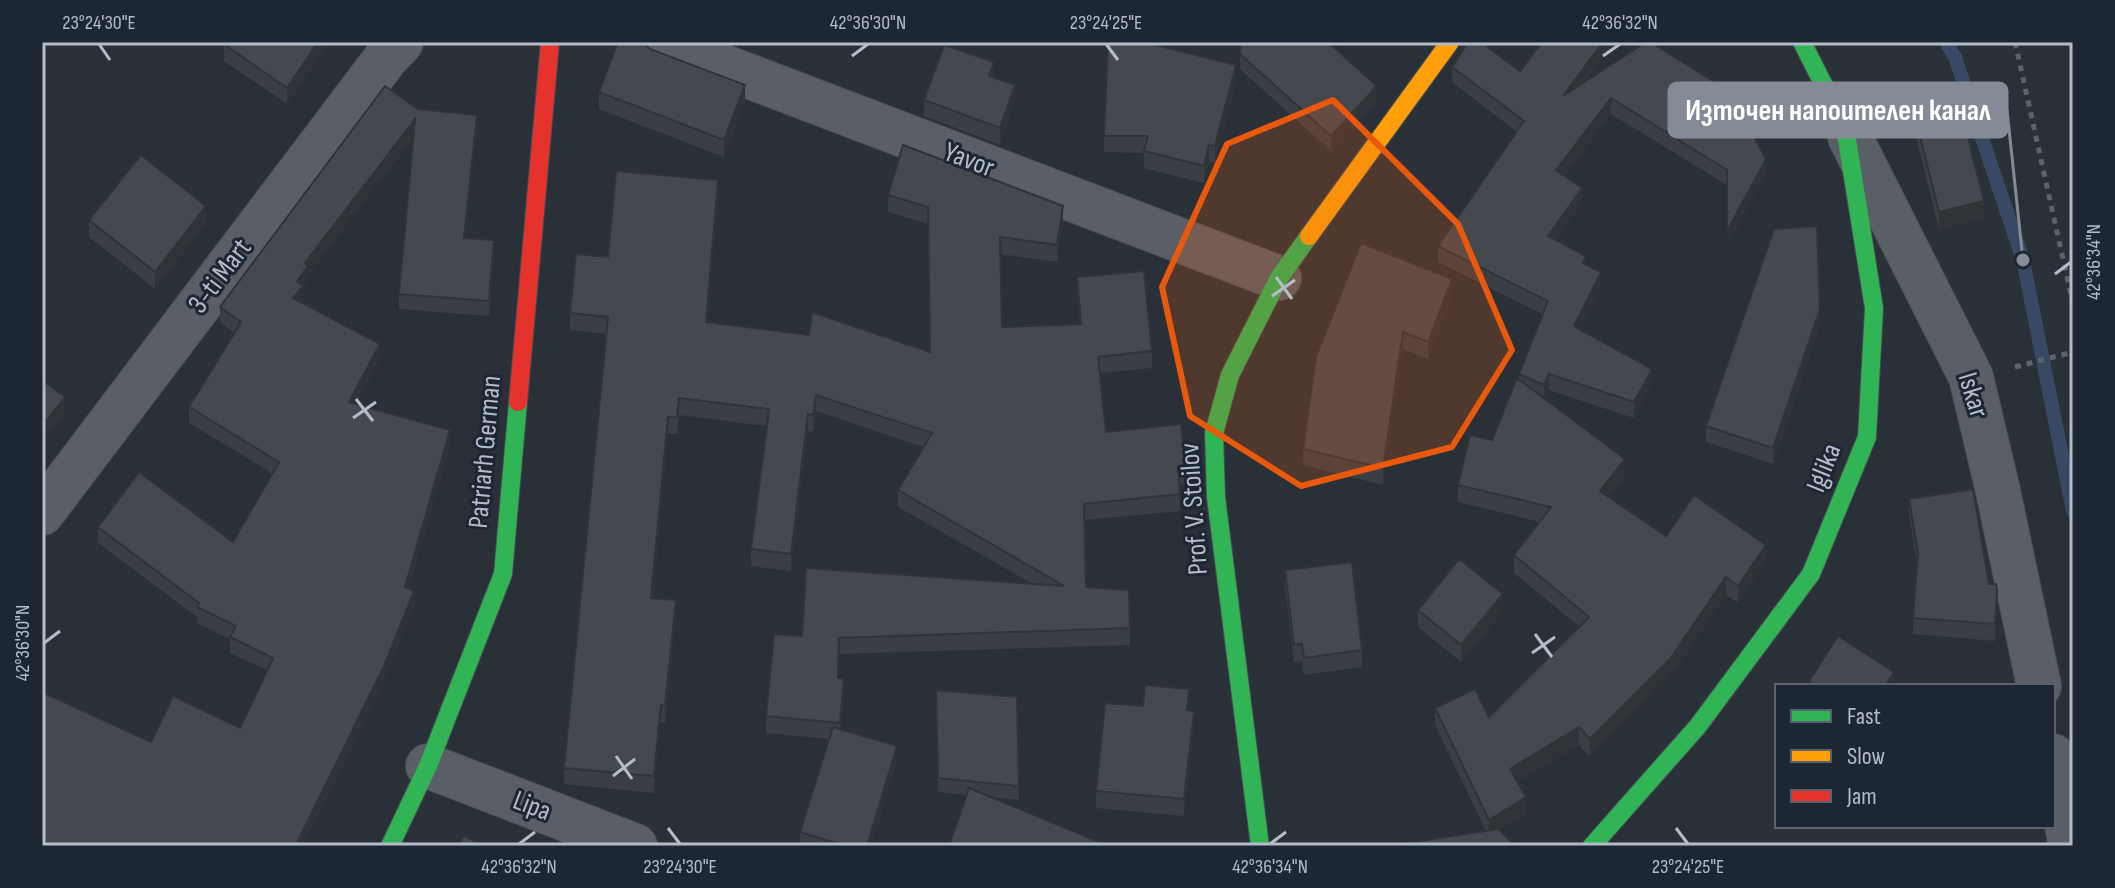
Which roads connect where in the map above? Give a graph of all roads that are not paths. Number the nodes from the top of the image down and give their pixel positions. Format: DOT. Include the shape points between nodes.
graph roads {
  1 [pos="401,42"];
  2 [pos="550,42"];
  3 [pos="659,42"];
  4 [pos="1450,42"];
  5 [pos="1802,42"];
  6 [pos="1845,127"];
  7 [pos="1279,278"];
  8 [pos="42,513"];
  9 [pos="2039,684"];
  10 [pos="428,766"];
  11 [pos="2055,766"];
  12 [pos="390,846"];
  13 [pos="635,846"];
  14 [pos="1260,846"];
  15 [pos="1592,846"];
  16 [pos="2071,846"];
  1 -- 8 [label="street, 3-ti Mart"];
  2 -- 10 [label="street, Patriarh German" via="503,574"];
  3 -- 7 [label="street, Yavor"];
  4 -- 7 [label="street, Prof. V. Stoilov"];
  5 -- 6 [label="street, Iglika"];
  6 -- 9 [label="street, Iskar" via="1971,377"];
  6 -- 15 [label="street, Iglika" via="1874,308 1867,437 1811,574 1698,726"];
  7 -- 14 [label="street, Prof. V. Stoilov" via="1230,375 1214,433 1216,497"];
  10 -- 12 [label="street, Patriarh German"];
  10 -- 13 [label="street, Lipa"];
  11 -- 16 [label="street"];
}
